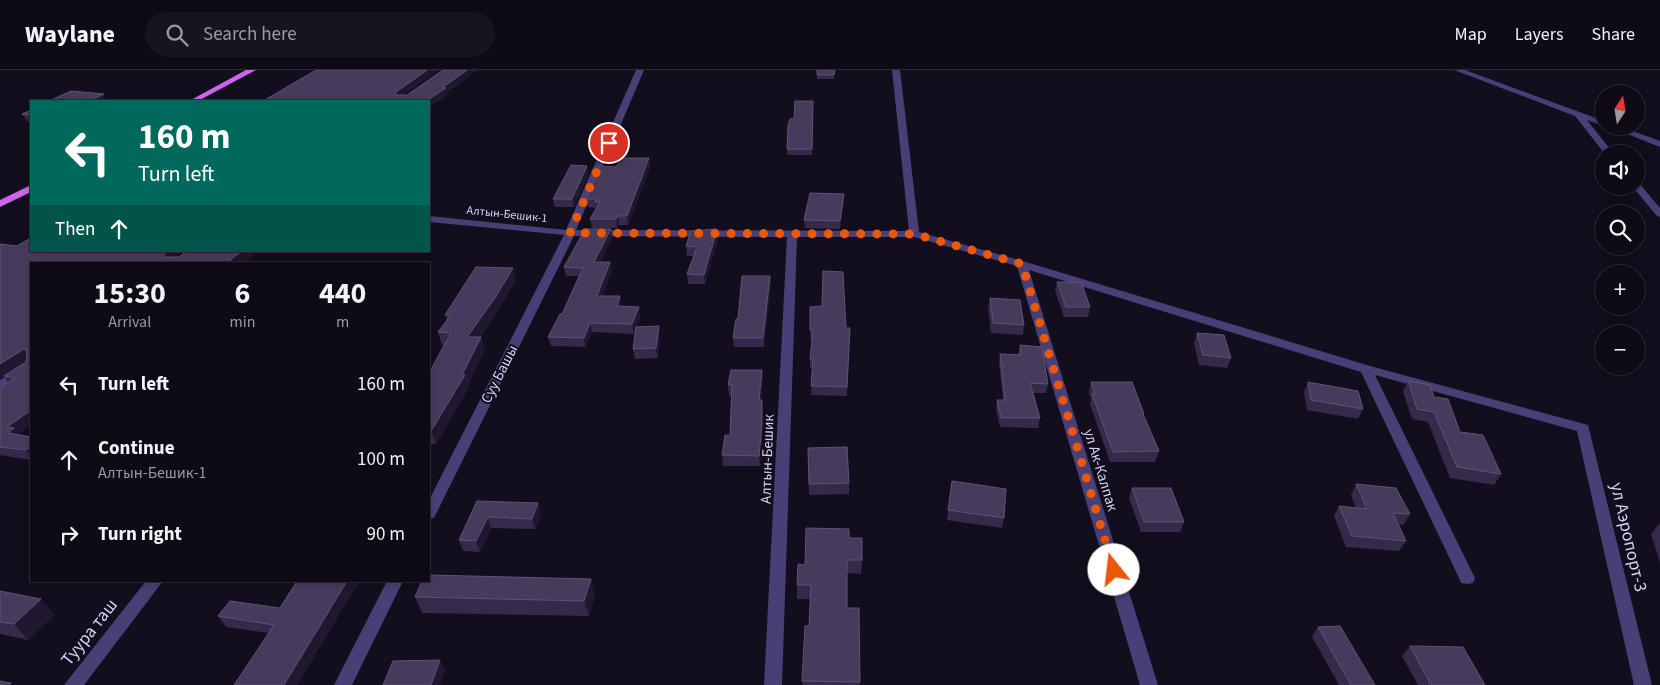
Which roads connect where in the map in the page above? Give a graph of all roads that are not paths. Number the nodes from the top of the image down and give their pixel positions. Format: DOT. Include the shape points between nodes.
graph roads {
  1 [pos="252,70"];
  2 [pos="640,70"];
  3 [pos="896,70"];
  4 [pos="1458,70"];
  5 [pos="195,100"];
  6 [pos="1576,114"];
  7 [pos="1595,121"];
  8 [pos="1636,135"];
  9 [pos="1660,144"];
  10 [pos="1602,145"];
  11 [pos="30,189"];
  12 [pos="1644,195"];
  13 [pos="0,204"];
  14 [pos="1660,214"];
  15 [pos="430,219"];
  16 [pos="570,233"];
  17 [pos="792,234"];
  18 [pos="914,234"];
  19 [pos="1022,264"];
  20 [pos="30,365"];
  21 [pos="1366,369"];
  22 [pos="0,386"];
  23 [pos="1583,428"];
  24 [pos="430,512"];
  25 [pos="1467,578"];
  26 [pos="154,582"];
  27 [pos="394,582"];
  28 [pos="73,685"];
  29 [pos="343,685"];
  30 [pos="773,685"];
  31 [pos="1149,685"];
  32 [pos="1643,685"];
  1 -- 5 [label="main road"];
  2 -- 16 [label="street, Суу Башы"];
  3 -- 18 [label="street"];
  4 -- 6 [label="street"];
  6 -- 7 [label="street"];
  6 -- 10 [label="street"];
  8 -- 9 [label="street"];
  11 -- 13 [label="main road"];
  12 -- 14 [label="street"];
  15 -- 16 [label="street, Алтын-Бешик-1"];
  16 -- 17 [label="street, Алтын-Бешик-1"];
  16 -- 24 [label="street, Суу Башы"];
  17 -- 18 [label="street, Алтын-Бешик-1"];
  17 -- 30 [label="street, Алтын-Бешик"];
  18 -- 19 [label="street, Алтын-Бешик-1"];
  19 -- 21 [label="street, Алтын-Бешик-1"];
  19 -- 31 [label="street, ул Ак-Калпак"];
  20 -- 22 [label="street"];
  21 -- 23 [label="street, Алтын-Бешик-1"];
  21 -- 25 [label="street"];
  23 -- 32 [label="street, ул Аэропорт-3"];
  26 -- 28 [label="street, Туура таш"];
  27 -- 29 [label="street"];
}
